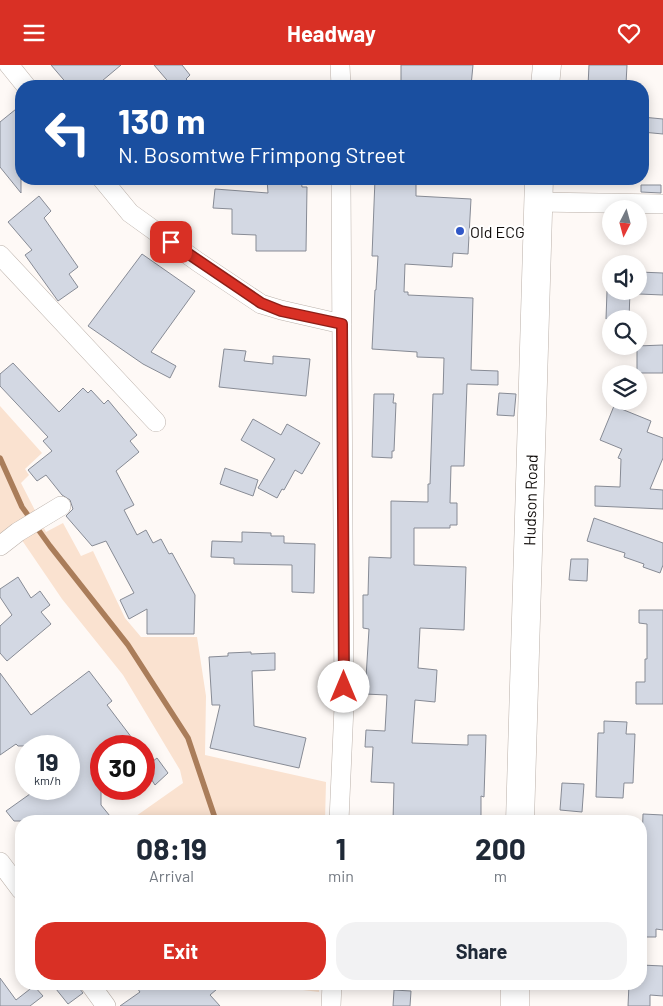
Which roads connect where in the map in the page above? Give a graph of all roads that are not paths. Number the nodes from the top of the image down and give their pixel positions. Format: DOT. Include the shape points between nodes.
graph roads {
  1 [pos="9,65"];
  2 [pos="340,65"];
  3 [pos="547,65"];
  4 [pos="21,80"];
  5 [pos="340,80"];
  6 [pos="546,80"];
  7 [pos="107,185"];
  8 [pos="341,185"];
  9 [pos="538,190"];
  10 [pos="663,204"];
  11 [pos="0,255"];
  12 [pos="342,324"];
  13 [pos="156,421"];
  14 [pos="61,506"];
  15 [pos="0,546"];
  16 [pos="339,815"];
  17 [pos="520,815"];
  18 [pos="0,862"];
  19 [pos="15,883"];
  20 [pos="94,990"];
  21 [pos="332,990"];
  22 [pos="515,990"];
  23 [pos="106,1006"];
  24 [pos="331,1006"];
  25 [pos="515,1006"];
  1 -- 4 [label="street"];
  2 -- 5 [label="street"];
  3 -- 6 [label="street"];
  7 -- 12 [label="street" via="130,213 261,303 281,311"];
  8 -- 12 [label="street"];
  9 -- 10 [label="street"];
  9 -- 17 [label="street, Hudson Road"];
  11 -- 13 [label="street"];
  12 -- 16 [label="street" via="344,706"];
  14 -- 15 [label="street"];
  18 -- 19 [label="street"];
  20 -- 23 [label="street"];
  21 -- 24 [label="street"];
  22 -- 25 [label="street"];
}
